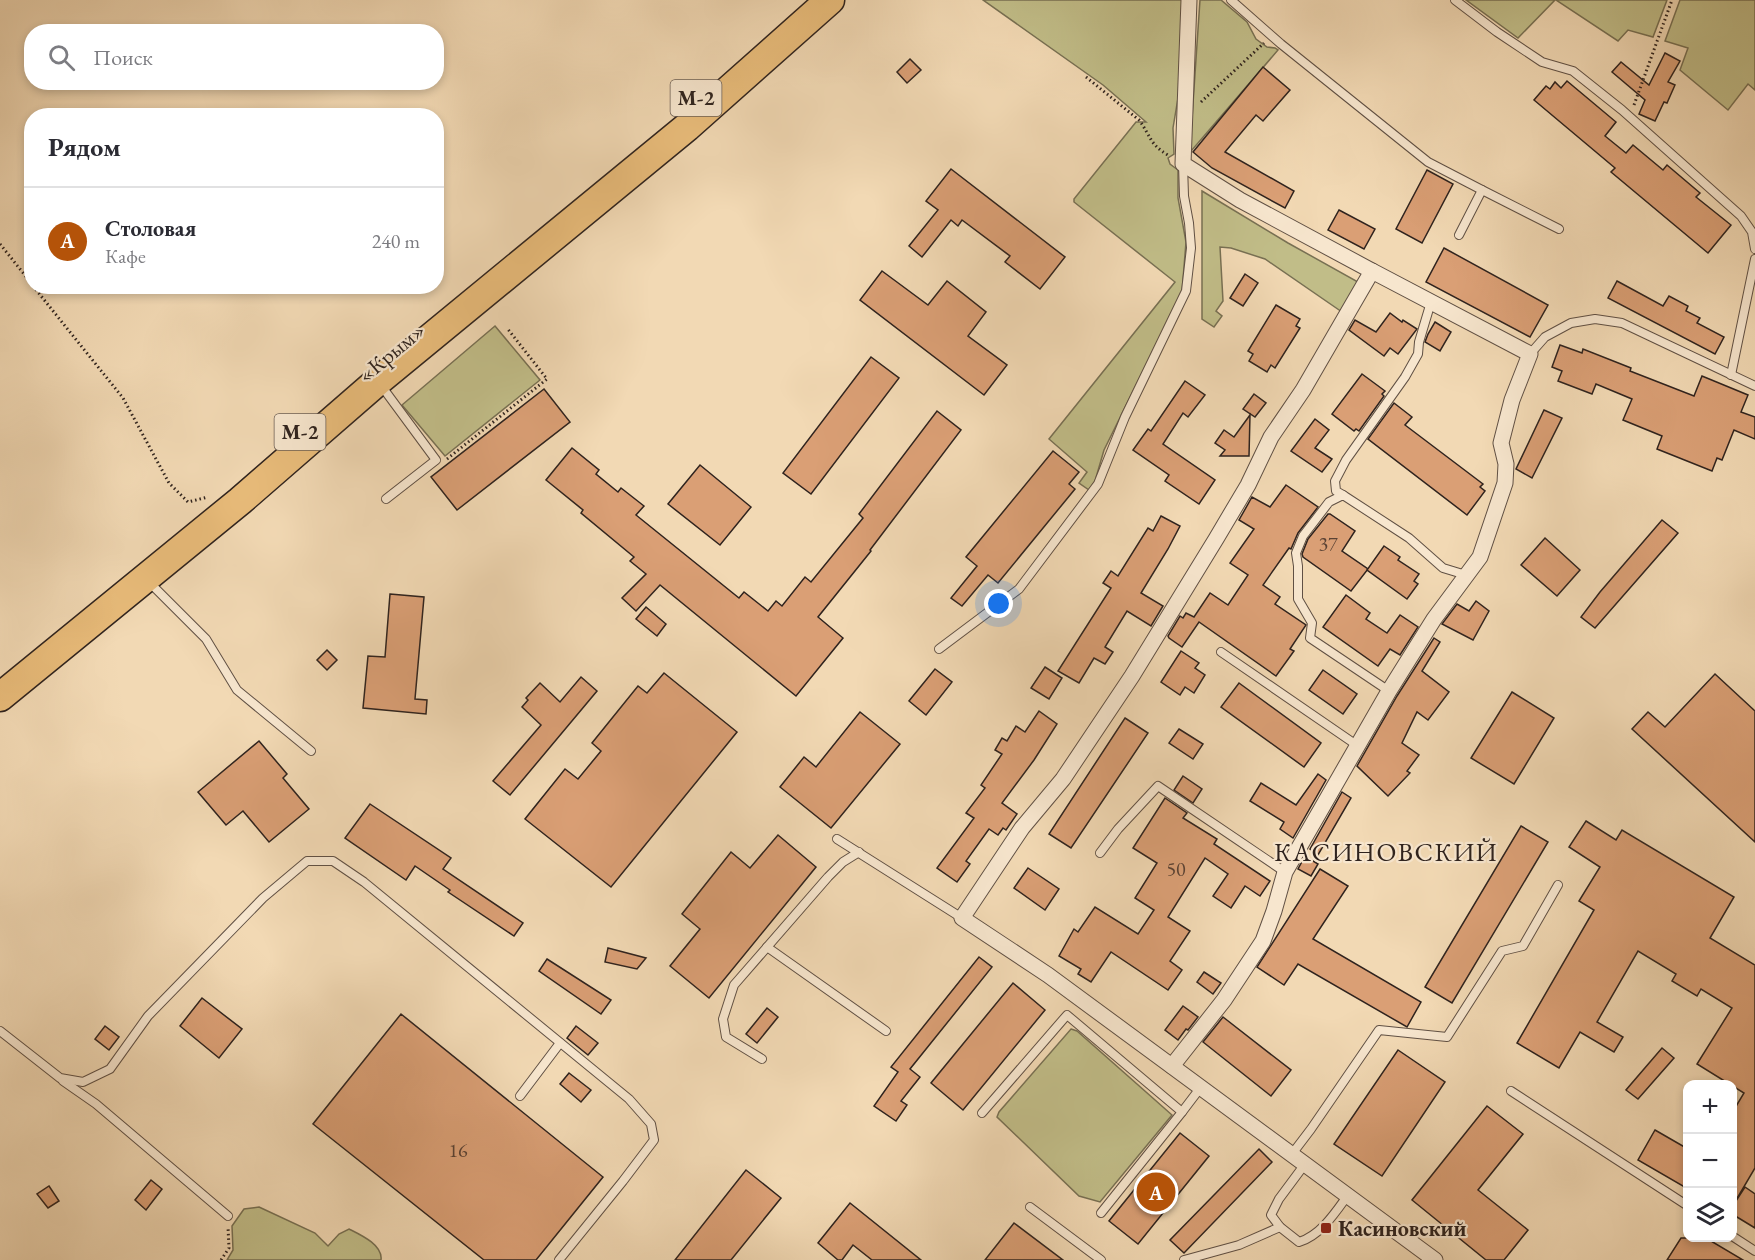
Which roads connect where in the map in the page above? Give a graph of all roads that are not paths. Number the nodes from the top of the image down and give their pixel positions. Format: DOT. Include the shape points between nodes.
graph roads {
  1 [pos="808,0"];
  2 [pos="830,0"];
  3 [pos="1189,0"];
  4 [pos="1231,0"];
  5 [pos="1455,0"];
  6 [pos="1183,164"];
  7 [pos="1482,190"];
  8 [pos="1559,229"];
  9 [pos="1459,235"];
  10 [pos="1755,249"];
  11 [pos="1755,259"];
  12 [pos="1372,271"];
  13 [pos="1431,302"];
  14 [pos="1530,354"];
  15 [pos="1731,375"];
  16 [pos="378,381"];
  17 [pos="1755,386"];
  18 [pos="1343,495"];
  19 [pos="386,499"];
  20 [pos="1466,575"];
  21 [pos="146,579"];
  22 [pos="939,649"];
  23 [pos="1221,652"];
  24 [pos="0,681"];
  25 [pos="1389,691"];
  26 [pos="0,698"];
  27 [pos="1358,746"];
  28 [pos="311,751"];
  29 [pos="837,839"];
  30 [pos="858,852"];
  31 [pos="1100,853"];
  32 [pos="1285,872"];
  33 [pos="1558,885"];
  34 [pos="962,918"];
  35 [pos="767,947"];
  36 [pos="0,1031"];
  37 [pos="886,1031"];
  38 [pos="560,1043"];
  39 [pos="762,1059"];
  40 [pos="1172,1066"];
  41 [pos="60,1078"];
  42 [pos="1201,1087"];
  43 [pos="1511,1091"];
  44 [pos="520,1096"];
  45 [pos="1182,1112"];
  46 [pos="982,1113"];
  47 [pos="1292,1154"];
  48 [pos="1305,1164"];
  49 [pos="1348,1195"];
  50 [pos="1683,1203"];
  51 [pos="1030,1208"];
  52 [pos="1101,1213"];
  53 [pos="228,1216"];
  54 [pos="1280,1227"];
  55 [pos="1737,1239"];
  56 [pos="1755,1251"];
  57 [pos="559,1260"];
  58 [pos="1101,1260"];
  59 [pos="1184,1260"];
  60 [pos="1435,1260"];
  1 -- 24 [label="highway, «Крым» / М-2" via="584,196 369,369 229,492"];
  2 -- 16 [label="highway" via="687,127"];
  3 -- 6 [label="street"];
  4 -- 7 [label="lane" via="1428,162"];
  5 -- 10 [label="lane" via="1542,62 1573,71 1630,117 1742,216 1752,232"];
  6 -- 12 [label="street" via="1240,200"];
  6 -- 22 [label="lane" via="1191,248 1186,291 1125,417 1098,484 1019,589"];
  7 -- 8 [label="lane"];
  7 -- 9 [label="lane"];
  11 -- 15 [label="lane"];
  12 -- 13 [label="street"];
  12 -- 34 [label="street" via="1132,676"];
  13 -- 14 [label="street"];
  13 -- 18 [label="lane" via="1418,354 1335,481 1336,491"];
  14 -- 15 [label="lane" via="1545,337 1571,323 1595,319 1622,323"];
  14 -- 20 [label="street" via="1501,443 1505,483 1480,557"];
  15 -- 17 [label="lane"];
  16 -- 19 [label="lane" via="436,460"];
  16 -- 21 [label="highway"];
  18 -- 20 [label="lane" via="1409,538 1443,568"];
  18 -- 25 [label="lane" via="1329,502 1303,536 1296,553 1298,598 1312,622 1310,638"];
  20 -- 25 [label="street"];
  21 -- 26 [label="highway"];
  21 -- 28 [label="lane" via="206,639 237,690"];
  23 -- 27 [label="lane"];
  25 -- 27 [label="street"];
  27 -- 32 [label="street"];
  29 -- 30 [label="lane"];
  30 -- 34 [label="lane"];
  30 -- 35 [label="lane" via="843,862"];
  31 -- 32 [label="lane" via="1158,786"];
  32 -- 40 [label="street" via="1263,941 1224,1000"];
  33 -- 47 [label="lane" via="1523,946 1502,951 1447,1037 1379,1030"];
  34 -- 40 [label="street"];
  35 -- 37 [label="lane"];
  35 -- 39 [label="lane" via="734,985 723,1019 726,1037"];
  36 -- 41 [label="lane"];
  38 -- 41 [label="lane" via="364,882 333,861 307,861 263,898 148,1016 110,1069 83,1082"];
  38 -- 44 [label="lane"];
  38 -- 57 [label="lane" via="629,1100 651,1124 654,1140"];
  40 -- 42 [label="street"];
  41 -- 53 [label="lane"];
  42 -- 45 [label="lane"];
  42 -- 47 [label="street"];
  43 -- 50 [label="lane"];
  45 -- 46 [label="lane" via="1067,1015"];
  45 -- 52 [label="lane"];
  47 -- 48 [label="street"];
  48 -- 49 [label="street"];
  48 -- 54 [label="lane" via="1271,1215"];
  49 -- 54 [label="lane" via="1311,1238 1299,1242"];
  49 -- 60 [label="street"];
  51 -- 58 [label="lane"];
  54 -- 59 [label="lane" via="1239,1245"];
  55 -- 56 [label="lane"];
}
